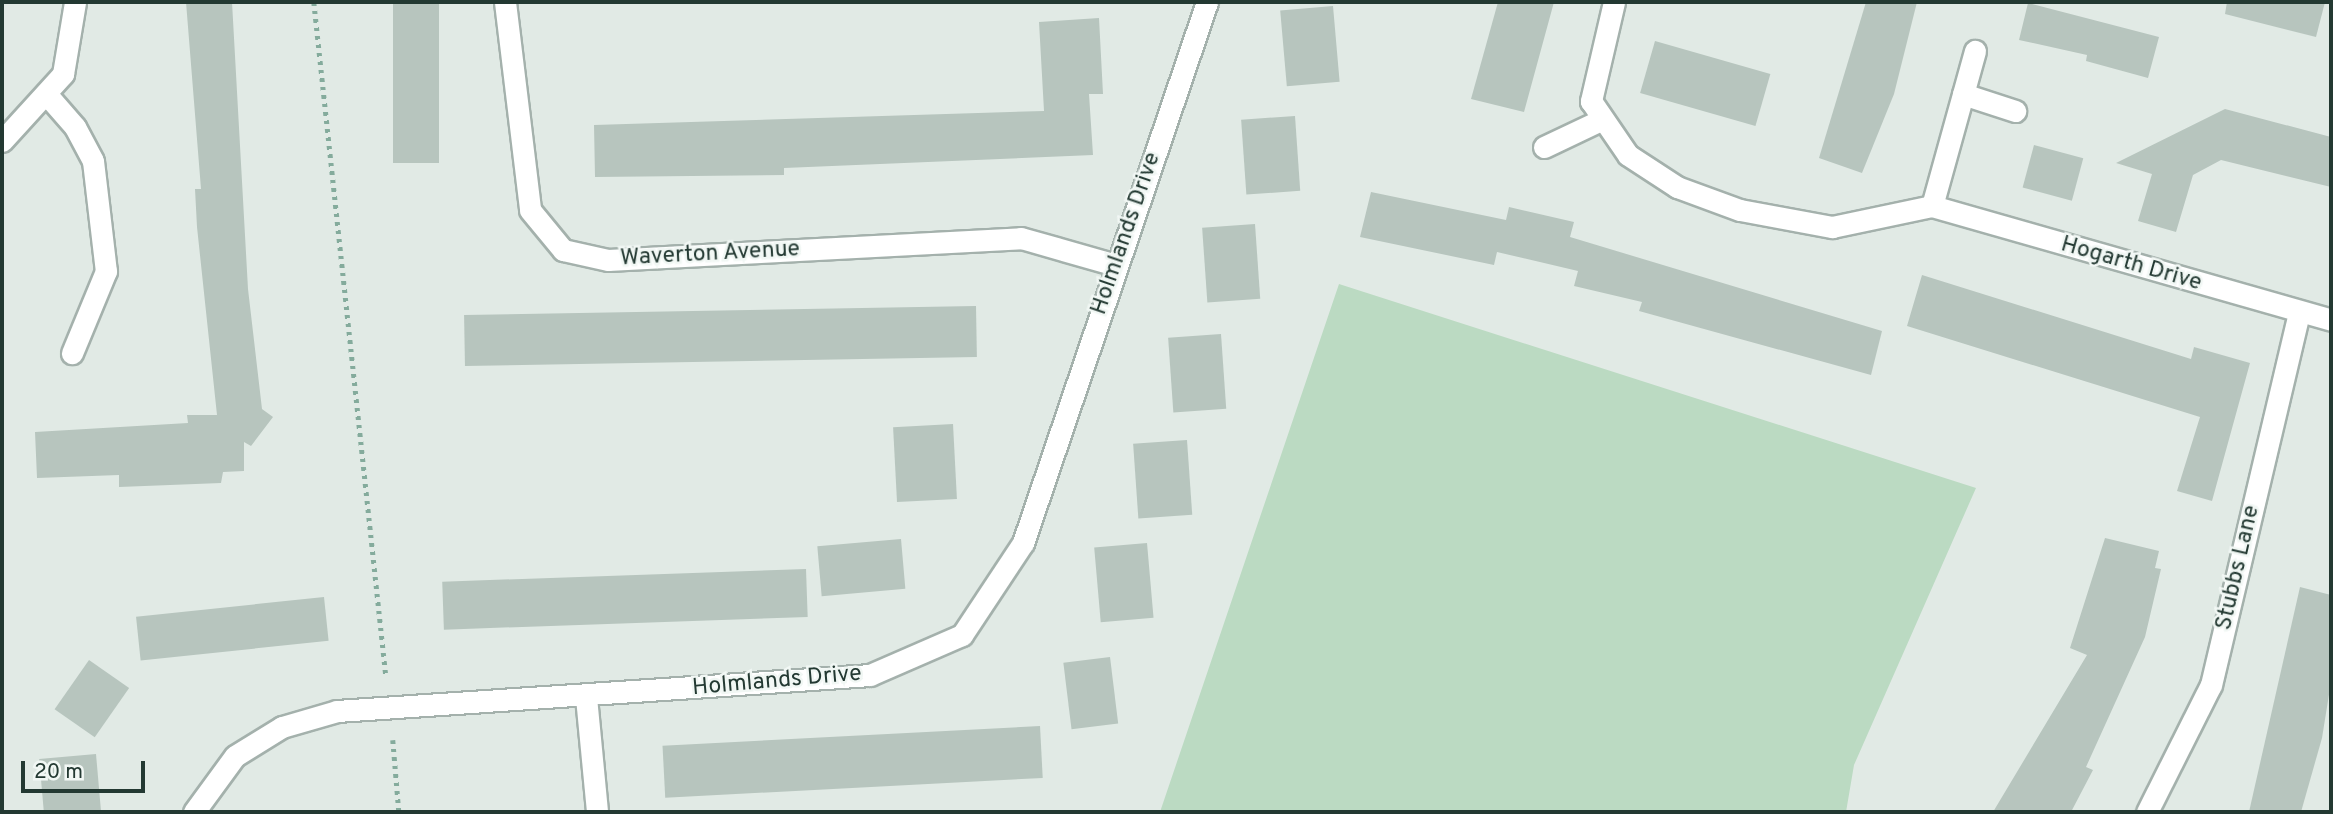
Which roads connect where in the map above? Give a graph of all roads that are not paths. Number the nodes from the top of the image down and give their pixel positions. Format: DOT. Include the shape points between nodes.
graph roads {
  1 [pos="75,2"];
  2 [pos="505,2"];
  3 [pos="1207,2"];
  4 [pos="1614,2"];
  5 [pos="1975,51"];
  6 [pos="1963,94"];
  7 [pos="48,96"];
  8 [pos="2015,111"];
  9 [pos="1603,118"];
  10 [pos="2,141"];
  11 [pos="1544,147"];
  12 [pos="1932,206"];
  13 [pos="1116,265"];
  14 [pos="2300,313"];
  15 [pos="2331,320"];
  16 [pos="72,353"];
  17 [pos="586,697"];
  18 [pos="194,812"];
  19 [pos="597,812"];
  20 [pos="2147,812"];
  1 -- 7 [label="street" via="63,74"];
  2 -- 13 [label="street, Waverton Avenue" via="530,211 563,250 608,260 1021,238"];
  3 -- 13 [label="street, Holmlands Drive"];
  4 -- 9 [label="street, Hogarth Drive" via="1591,101"];
  5 -- 6 [label="street"];
  6 -- 8 [label="street"];
  6 -- 12 [label="street"];
  7 -- 10 [label="street"];
  7 -- 16 [label="street" via="75,127 93,161 106,271"];
  9 -- 11 [label="street"];
  9 -- 12 [label="street, Hogarth Drive" via="1638,162 1677,187 1740,210 1832,227"];
  12 -- 14 [label="street, Hogarth Drive"];
  13 -- 17 [label="street, Holmlands Drive" via="1023,543 962,635 870,675"];
  14 -- 15 [label="street, Hogarth Drive"];
  14 -- 20 [label="street, Stubbs Lane" via="2211,684"];
  17 -- 18 [label="street, Holmlands Drive" via="337,711 282,727 235,756"];
  17 -- 19 [label="street"];
}
